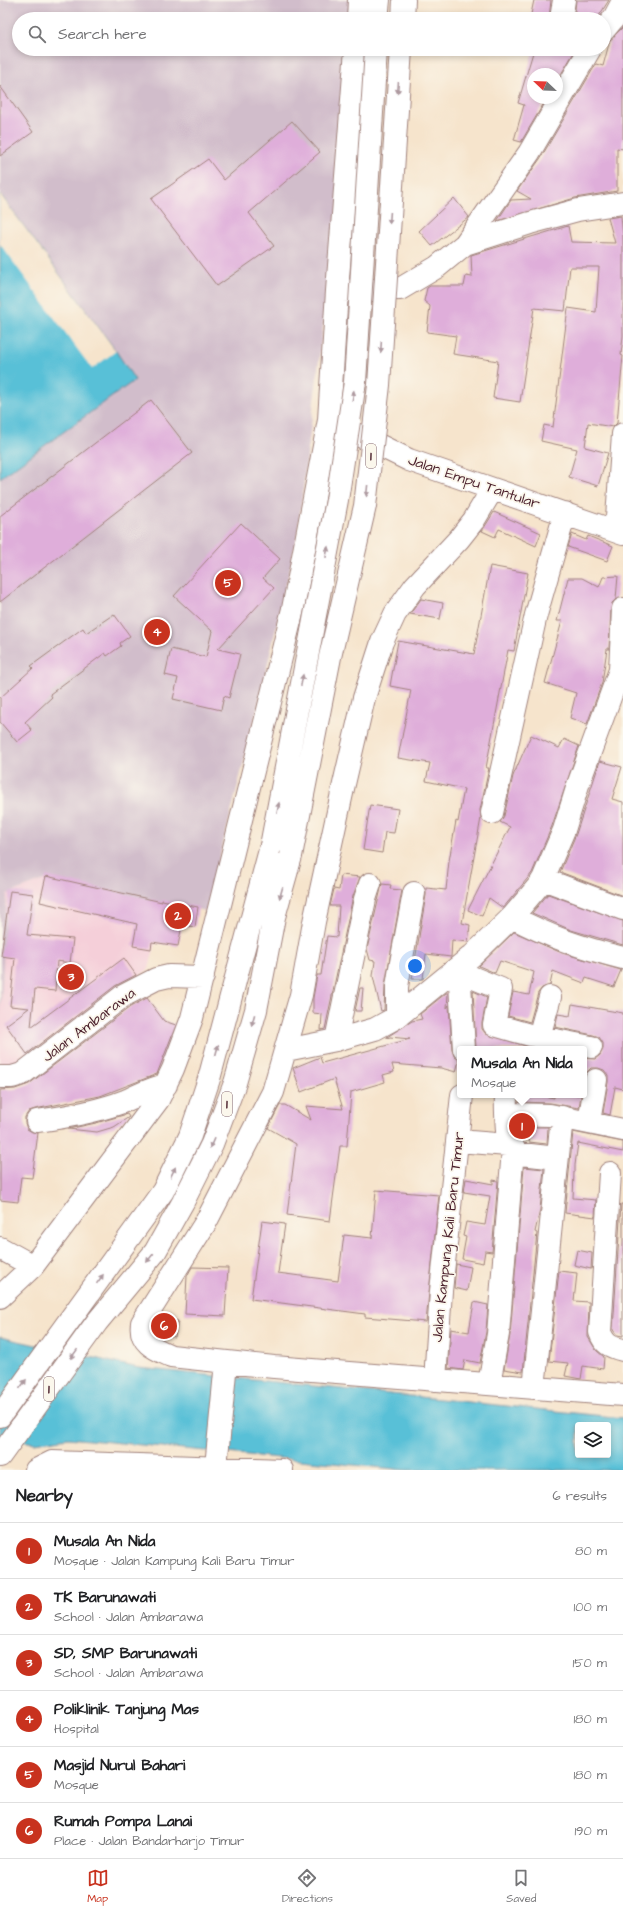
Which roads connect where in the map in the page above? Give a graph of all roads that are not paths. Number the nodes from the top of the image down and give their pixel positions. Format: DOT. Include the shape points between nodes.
graph roads {
  1 [pos="359,0"];
  2 [pos="378,0"];
  3 [pos="404,0"];
  4 [pos="564,0"];
  5 [pos="623,1"];
  6 [pos="358,12"];
  7 [pos="377,12"];
  8 [pos="403,12"];
  9 [pos="562,12"];
  10 [pos="611,22"];
  11 [pos="355,56"];
  12 [pos="376,56"];
  13 [pos="401,56"];
  14 [pos="586,56"];
  15 [pos="623,203"];
  16 [pos="465,244"];
  17 [pos="337,291"];
  18 [pos="329,420"];
  19 [pos="623,434"];
  20 [pos="492,490"];
  21 [pos="565,513"];
  22 [pos="619,533"];
  23 [pos="623,609"];
  24 [pos="622,674"];
  25 [pos="492,813"];
  26 [pos="543,879"];
  27 [pos="370,884"];
  28 [pos="414,893"];
  29 [pos="623,909"];
  30 [pos="512,917"];
  31 [pos="623,958"];
  32 [pos="459,970"];
  33 [pos="203,977"];
  34 [pos="550,997"];
  35 [pos="398,1017"];
  36 [pos="539,1037"];
  37 [pos="336,1040"];
  38 [pos="464,1046"];
  39 [pos="586,1046"];
  40 [pos="587,1046"];
  41 [pos="591,1047"];
  42 [pos="286,1050"];
  43 [pos="0,1077"];
  44 [pos="596,1080"];
  45 [pos="166,1085"];
  46 [pos="462,1098"];
  47 [pos="507,1104"];
  48 [pos="562,1117"];
  49 [pos="37,1121"];
  50 [pos="589,1122"];
  51 [pos="623,1130"];
  52 [pos="458,1142"];
  53 [pos="510,1149"];
  54 [pos="557,1158"];
  55 [pos="610,1172"];
  56 [pos="0,1248"];
  57 [pos="33,1266"];
  58 [pos="0,1297"];
  59 [pos="623,1350"];
  60 [pos="225,1369"];
  61 [pos="434,1380"];
  62 [pos="489,1384"];
  63 [pos="534,1388"];
  64 [pos="623,1395"];
  65 [pos="0,1416"];
  66 [pos="0,1456"];
  67 [pos="216,1462"];
  68 [pos="44,1466"];
  69 [pos="282,1470"];
  1 -- 6 [label="main road"];
  2 -- 7 [label="main road"];
  3 -- 8 [label="main road"];
  4 -- 9 [label="main road"];
  5 -- 10 [label="main road"];
  11 -- 17 [label="main road"];
  65 -- 12 [label="main road, 1, one-way, bridge" via="163,1191 190,1136 209,1079 271,846 337,500 355,382"];
  13 -- 66 [label="main road, 1, one-way, bridge" via="379,384 365,506 330,657 291,856 274,917 254,1017 235,1083 212,1144 155,1252 98,1322"];
  14 -- 16 [label="main road" via="529,153"];
  15 -- 16 [label="main road" via="578,210"];
  16 -- 17 [label="main road" via="437,267 400,289"];
  17 -- 18 [label="main road"];
  18 -- 20 [label="main road, Jalan Empu Tantular" via="409,460"];
  18 -- 33 [label="main road" via="293,609"];
  19 -- 22 [label="main road"];
  20 -- 21 [label="main road, Jalan Empu Tantular"];
  20 -- 42 [label="main road" via="459,539 415,586 395,614 382,642 361,712"];
  21 -- 22 [label="main road, Jalan Empu Tantular"];
  21 -- 25 [label="main road" via="536,616"];
  23 -- 24 [label="main road"];
  24 -- 26 [label="main road"];
  26 -- 29 [label="main road"];
  26 -- 30 [label="main road"];
  27 -- 37 [label="main road"];
  28 -- 35 [label="main road" via="397,987"];
  30 -- 31 [label="main road" via="580,948"];
  30 -- 32 [label="main road"];
  32 -- 35 [label="main road"];
  32 -- 36 [label="main road" via="501,989 494,1025"];
  32 -- 38 [label="main road"];
  33 -- 43 [label="main road, Jalan Ambarawa" via="169,976 156,979 123,996 22,1074"];
  33 -- 45 [label="main road" via="192,1018"];
  34 -- 36 [label="main road"];
  35 -- 37 [label="main road" via="375,1029"];
  36 -- 39 [label="main road"];
  37 -- 42 [label="main road"];
  40 -- 41 [label="main road"];
  42 -- 60 [label="main road" via="273,1092 206,1222 142,1323 141,1330 146,1342 157,1350 171,1356"];
  44 -- 50 [label="main road"];
  45 -- 49 [label="main road" via="151,1088 125,1101 76,1116"];
  45 -- 57 [label="main road" via="158,1100"];
  46 -- 52 [label="main road, Jalan Kampung Kali Baru Timur"];
  47 -- 48 [label="main road"];
  47 -- 53 [label="main road"];
  48 -- 50 [label="main road"];
  48 -- 54 [label="main road"];
  50 -- 51 [label="main road"];
  52 -- 53 [label="main road"];
  52 -- 61 [label="main road, Jalan Kampung Kali Baru Timur"];
  53 -- 54 [label="main road"];
  53 -- 62 [label="main road" via="498,1334"];
  54 -- 63 [label="main road"];
  55 -- 59 [label="main road" via="600,1332 608,1346"];
  56 -- 57 [label="main road"];
  57 -- 58 [label="main road"];
  60 -- 61 [label="main road" via="274,1367"];
  60 -- 67 [label="main road"];
  61 -- 62 [label="main road"];
  62 -- 63 [label="main road"];
  63 -- 64 [label="main road"];
  67 -- 68 [label="main road"];
  67 -- 69 [label="main road"];
}
